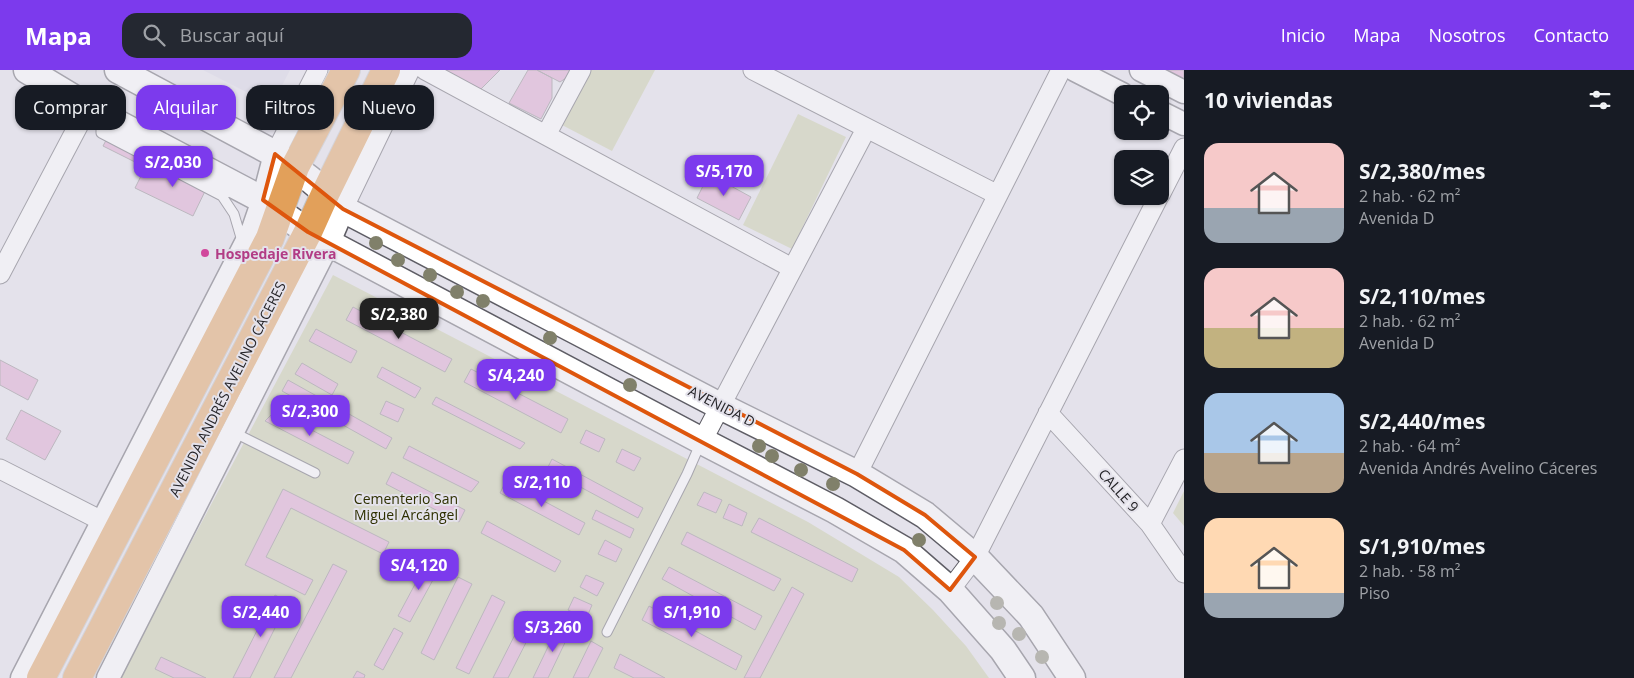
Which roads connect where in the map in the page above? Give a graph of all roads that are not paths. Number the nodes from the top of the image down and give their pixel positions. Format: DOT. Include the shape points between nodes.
graph roads {
  1 [pos="27,70"];
  2 [pos="118,70"];
  3 [pos="318,70"];
  4 [pos="346,70"];
  5 [pos="386,70"];
  6 [pos="410,70"];
  7 [pos="425,70"];
  8 [pos="581,70"];
  9 [pos="753,70"];
  10 [pos="1061,70"];
  11 [pos="1075,70"];
  12 [pos="1141,70"];
  13 [pos="52,85"];
  14 [pos="1114,90"];
  15 [pos="1184,92"];
  16 [pos="1169,116"];
  17 [pos="1184,124"];
  18 [pos="866,129"];
  19 [pos="83,130"];
  20 [pos="125,130"];
  21 [pos="546,135"];
  22 [pos="1184,148"];
  23 [pos="285,160"];
  24 [pos="1169,178"];
  25 [pos="230,191"];
  26 [pos="998,195"];
  27 [pos="335,200"];
  28 [pos="272,205"];
  29 [pos="1155,205"];
  30 [pos="319,237"];
  31 [pos="244,248"];
  32 [pos="792,268"];
  33 [pos="0,274"];
  34 [pos="720,406"];
  35 [pos="1048,413"];
  36 [pos="233,432"];
  37 [pos="702,441"];
  38 [pos="1184,460"];
  39 [pos="0,469"];
  40 [pos="315,473"];
  41 [pos="857,474"];
  42 [pos="104,522"];
  43 [pos="1150,524"];
  44 [pos="975,557"];
  45 [pos="1184,573"];
  46 [pos="950,590"];
  47 [pos="607,632"];
  48 [pos="22,678"];
  49 [pos="41,678"];
  50 [pos="77,678"];
  51 [pos="108,678"];
  52 [pos="1022,678"];
  53 [pos="1072,678"];
  1 -- 13 [label="main road"];
  2 -- 23 [label="main road, AVENIDA D"];
  3 -- 23 [label="street"];
  4 -- 23 [label="highway"];
  5 -- 27 [label="highway, AVENIDA ANDRÉS AVELINO CÁCERES"];
  6 -- 27 [label="street"];
  7 -- 21 [label="street"];
  8 -- 21 [label="street"];
  9 -- 18 [label="street"];
  10 -- 26 [label="street"];
  11 -- 14 [label="street"];
  12 -- 15 [label="street"];
  16 -- 17 [label="street"];
  18 -- 26 [label="street"];
  18 -- 32 [label="street"];
  19 -- 33 [label="street"];
  20 -- 25 [label="main road"];
  21 -- 32 [label="street"];
  22 -- 24 [label="street"];
  23 -- 27 [label="main road, AVENIDA D"];
  23 -- 28 [label="highway"];
  25 -- 28 [label="main road"];
  25 -- 31 [label="lane"];
  26 -- 41 [label="street"];
  27 -- 30 [label="highway, AVENIDA ANDRÉS AVELINO CÁCERES"];
  27 -- 34 [label="main road, AVENIDA D"];
  28 -- 30 [label="main road"];
  28 -- 31 [label="street" via="253,229"];
  28 -- 49 [label="highway" via="270,238"];
  29 -- 35 [label="street"];
  30 -- 36 [label="street, AVENIDA ANDRÉS AVELINO CÁCERES"];
  30 -- 37 [label="main road"];
  30 -- 50 [label="highway, AVENIDA ANDRÉS AVELINO CÁCERES"];
  31 -- 42 [label="street"];
  32 -- 34 [label="street"];
  34 -- 37 [label="street"];
  34 -- 41 [label="main road, AVENIDA D"];
  35 -- 43 [label="street, CALLE 9"];
  35 -- 44 [label="street"];
  36 -- 40 [label="lane"];
  36 -- 51 [label="street, AVENIDA ANDRÉS AVELINO CÁCERES"];
  37 -- 46 [label="main road" via="904,550"];
  37 -- 47 [label="lane"];
  38 -- 43 [label="street"];
  39 -- 42 [label="street"];
  41 -- 44 [label="main road, AVENIDA D" via="925,515"];
  42 -- 48 [label="street"];
  43 -- 45 [label="street, CALLE 9"];
  44 -- 46 [label="street"];
  44 -- 53 [label="main road, AVENIDA D" via="1031,616"];
  46 -- 52 [label="main road" via="1003,650"];
}
